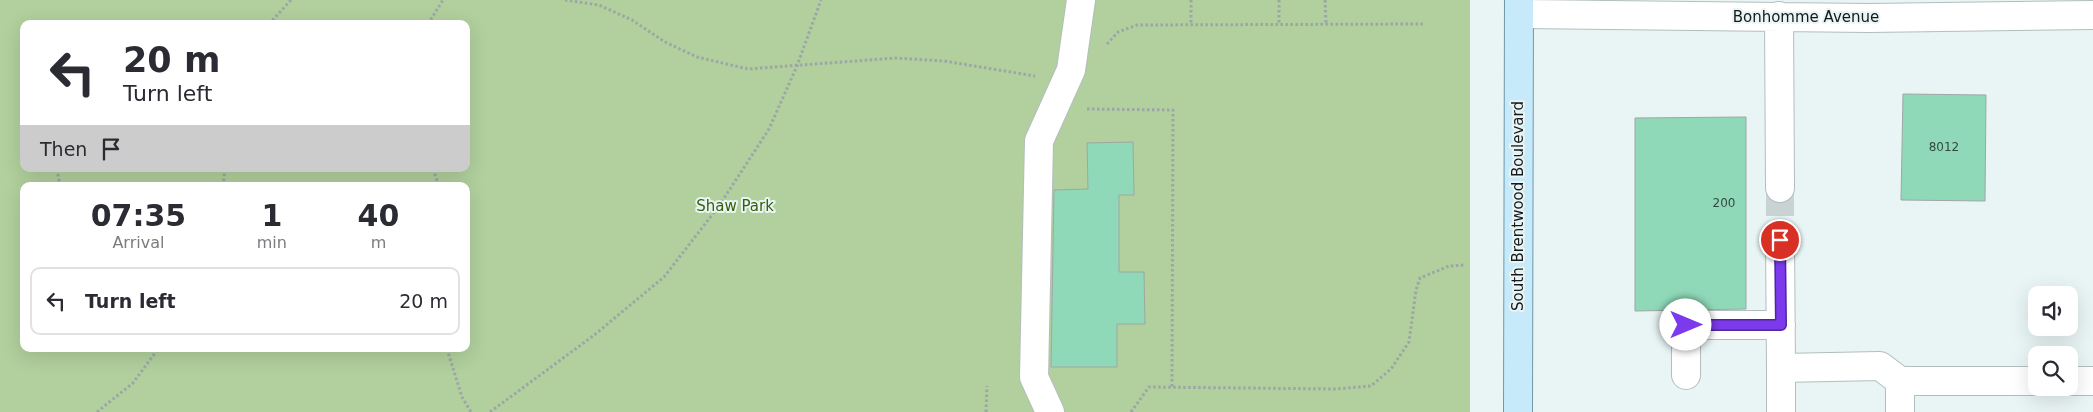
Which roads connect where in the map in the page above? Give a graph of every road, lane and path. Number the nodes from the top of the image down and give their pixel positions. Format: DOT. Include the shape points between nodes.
graph roads {
  1 [pos="291,0"];
  2 [pos="443,0"];
  3 [pos="565,0"];
  4 [pos="821,0"];
  5 [pos="1081,0"];
  6 [pos="1190,0"];
  7 [pos="1279,0"];
  8 [pos="1325,0"];
  9 [pos="1519,7"];
  10 [pos="2093,15"];
  11 [pos="1779,16"];
  12 [pos="272,20"];
  13 [pos="430,20"];
  14 [pos="1279,24"];
  15 [pos="1326,24"];
  16 [pos="1425,24"];
  17 [pos="1191,25"];
  18 [pos="797,66"];
  19 [pos="1071,70"];
  20 [pos="1054,108"];
  21 [pos="1780,188"];
  22 [pos="1780,240"];
  23 [pos="1465,265"];
  24 [pos="1781,325"];
  25 [pos="156,352"];
  26 [pos="449,352"];
  27 [pos="1781,368"];
  28 [pos="1686,375"];
  29 [pos="1900,381"];
  30 [pos="2028,381"];
  31 [pos="2078,381"];
  32 [pos="2093,381"];
  33 [pos="987,386"];
  34 [pos="1172,387"];
  35 [pos="97,412"];
  36 [pos="471,412"];
  37 [pos="490,412"];
  38 [pos="986,412"];
  39 [pos="1050,412"];
  40 [pos="1131,412"];
  41 [pos="1518,412"];
  42 [pos="1781,412"];
  43 [pos="1900,412"];
  1 -- 12 [label="path"];
  2 -- 13 [label="path"];
  3 -- 18 [label="path" via="599,5 697,57 748,69"];
  4 -- 18 [label="path"];
  5 -- 19 [label="street"];
  6 -- 17 [label="path"];
  7 -- 14 [label="path"];
  8 -- 15 [label="path"];
  9 -- 11 [label="street, Bonhomme Avenue"];
  9 -- 41 [label="main road, South Brentwood Boulevard"];
  10 -- 11 [label="street, Bonhomme Avenue"];
  11 -- 21 [label="street"];
  14 -- 15 [label="path"];
  14 -- 17 [label="path"];
  15 -- 16 [label="path"];
  17 -- 19 [label="path" via="1137,25 1118,32 1102,50"];
  18 -- 19 [label="path" via="895,58 944,61 1040,76"];
  18 -- 37 [label="path" via="769,129 719,206 664,278 593,336"];
  19 -- 20 [label="street"];
  20 -- 34 [label="path" via="1173,110"];
  20 -- 39 [label="street" via="1039,141 1034,378"];
  22 -- 24 [label="street"];
  23 -- 34 [label="path" via="1449,266 1420,278 1409,342 1391,369 1371,386 1336,389"];
  24 -- 27 [label="street"];
  24 -- 28 [label="street" via="1686,325"];
  25 -- 35 [label="path" via="132,384"];
  26 -- 36 [label="path" via="462,397"];
  27 -- 29 [label="street" via="1880,366"];
  27 -- 42 [label="street"];
  29 -- 30 [label="street"];
  29 -- 43 [label="street"];
  31 -- 32 [label="street"];
  33 -- 38 [label="path"];
  34 -- 40 [label="path" via="1149,387"];
}
